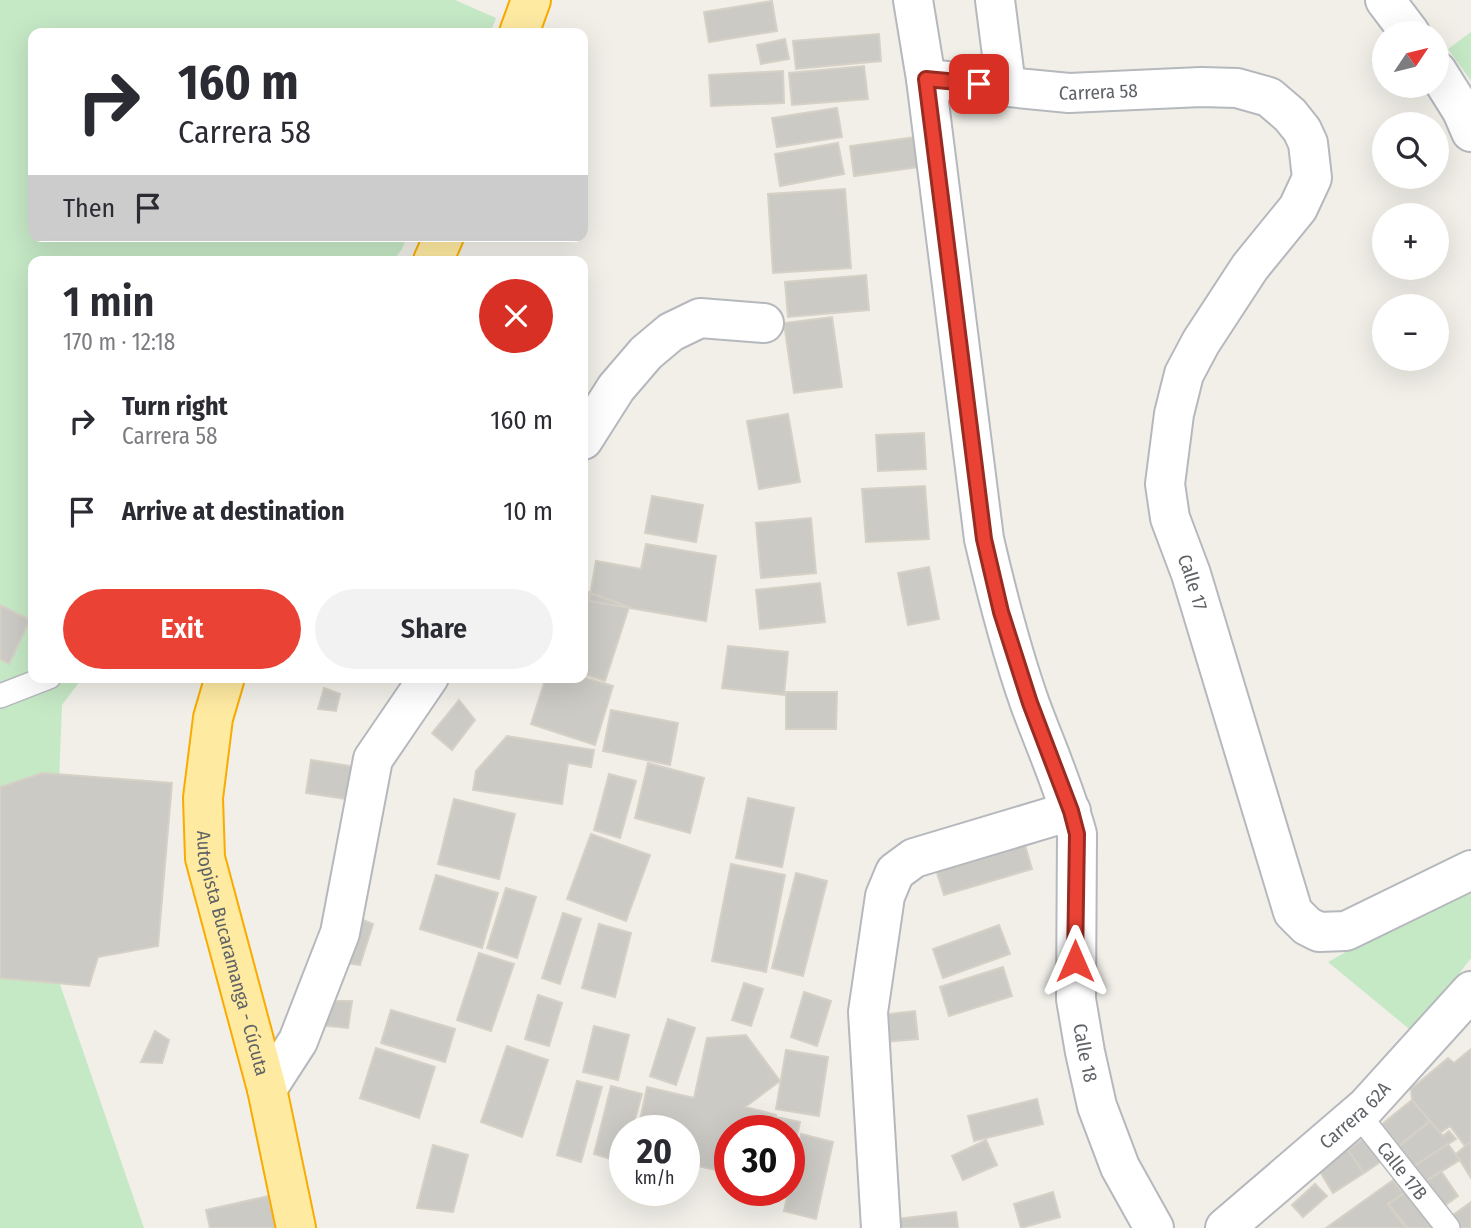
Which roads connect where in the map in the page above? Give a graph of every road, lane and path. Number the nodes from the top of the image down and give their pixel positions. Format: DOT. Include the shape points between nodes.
graph roads {
  1 [pos="531,0"];
  2 [pos="913,0"];
  3 [pos="995,0"];
  4 [pos="1385,0"];
  5 [pos="1401,21"];
  6 [pos="521,28"];
  7 [pos="926,79"];
  8 [pos="1006,86"];
  9 [pos="1449,90"];
  10 [pos="1269,97"];
  11 [pos="1471,132"];
  12 [pos="764,323"];
  13 [pos="588,432"];
  14 [pos="34,683"];
  15 [pos="223,683"];
  16 [pos="425,683"];
  17 [pos="0,696"];
  18 [pos="1071,811"];
  19 [pos="1471,870"];
  20 [pos="1470,996"];
  21 [pos="267,1089"];
  22 [pos="1358,1114"];
  23 [pos="296,1228"];
  24 [pos="881,1228"];
  25 [pos="1154,1228"];
  26 [pos="1225,1228"];
  27 [pos="1448,1228"];
  1 -- 6 [label="highway"];
  2 -- 7 [label="street, Calle 18"];
  3 -- 8 [label="street"];
  4 -- 5 [label="street"];
  7 -- 8 [label="street, Carrera 58"];
  7 -- 18 [label="street, Calle 18" via="984,539 1005,625"];
  8 -- 10 [label="street, Carrera 58" via="1069,93 1237,88"];
  9 -- 11 [label="street"];
  10 -- 19 [label="street, Calle 17" via="1302,130 1312,178 1298,208 1250,267 1184,374 1166,484 1170,518 1293,912 1319,932 1346,932"];
  12 -- 13 [label="street" via="700,318 671,332 616,388"];
  14 -- 17 [label="lane"];
  15 -- 21 [label="highway, Autopista Bucaramanga - Cúcuta" via="213,718 203,799 205,858"];
  16 -- 21 [label="street" via="373,759 340,933 299,1041"];
  18 -- 24 [label="street" via="914,858 895,872 885,895 869,1012"];
  18 -- 25 [label="street, Calle 18" via="1078,854 1076,999 1085,1052 1097,1106 1120,1167"];
  20 -- 22 [label="street, Carrera 62A"];
  21 -- 23 [label="highway, Autopista Bucaramanga - Cúcuta"];
  22 -- 26 [label="street, Carrera 62A"];
  22 -- 27 [label="lane, Calle 17B"];
}
